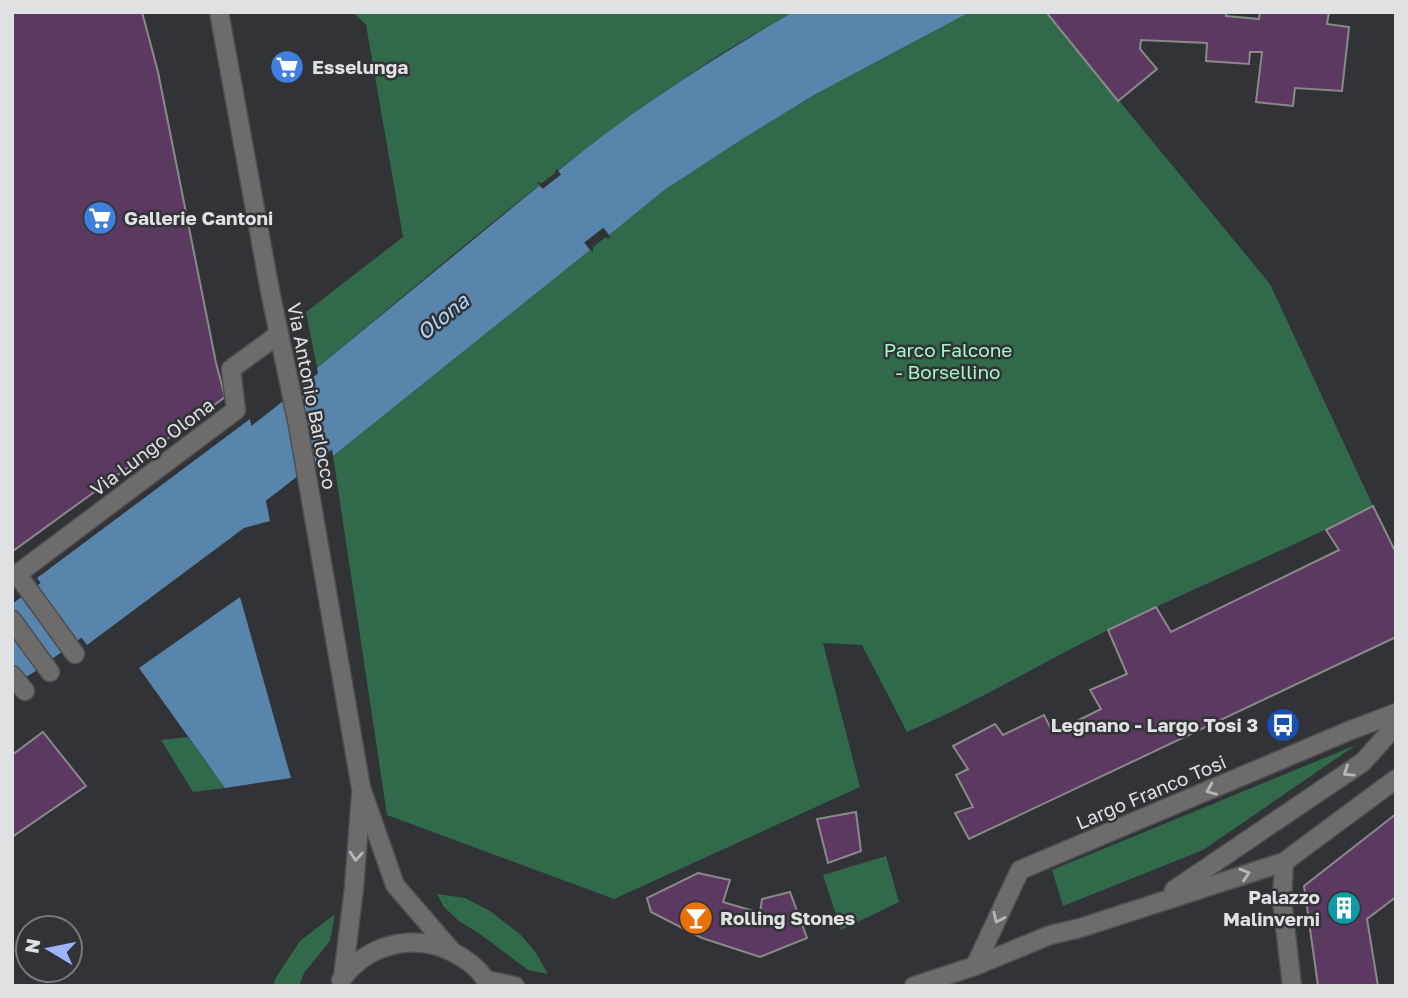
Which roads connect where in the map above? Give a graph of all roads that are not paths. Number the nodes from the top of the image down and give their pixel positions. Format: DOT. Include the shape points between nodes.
graph roads {
  1 [pos="219,12"];
  2 [pos="279,334"];
  3 [pos="15,576"];
  4 [pos="12,620"];
  5 [pos="75,654"];
  6 [pos="50,672"];
  7 [pos="12,675"];
  8 [pos="25,691"];
  9 [pos="1396,713"];
  10 [pos="1396,724"];
  11 [pos="1396,779"];
  12 [pos="361,788"];
  13 [pos="1284,862"];
  14 [pos="1156,902"];
  15 [pos="451,950"];
  16 [pos="975,965"];
  17 [pos="340,981"];
  18 [pos="488,983"];
  19 [pos="516,986"];
  20 [pos="914,986"];
  21 [pos="1292,986"];
  1 -- 2 [label="street, Via Antonio Barlocco"];
  2 -- 3 [label="street, Via Lungo Olona" via="231,369 236,410"];
  2 -- 12 [label="street, Via Antonio Barlocco"];
  3 -- 5 [label="street"];
  4 -- 6 [label="street"];
  7 -- 8 [label="street"];
  9 -- 16 [label="street, Largo Franco Tosi, one-way" via="1020,870"];
  10 -- 14 [label="street, one-way" via="1363,762"];
  11 -- 13 [label="street"];
  12 -- 15 [label="street, Via Antonio Barlocco" via="395,885"];
  12 -- 17 [label="street, Via Antonio Barlocco, one-way" via="354,888"];
  14 -- 13 [label="street, one-way"];
  13 -- 21 [label="street" via="1282,900"];
  14 -- 16 [label="street" via="1050,935"];
  15 -- 17 [label="street" via="422,942 392,944 365,956"];
  15 -- 18 [label="street" via="471,963"];
  16 -- 20 [label="street"];
  18 -- 19 [label="street"];
}
